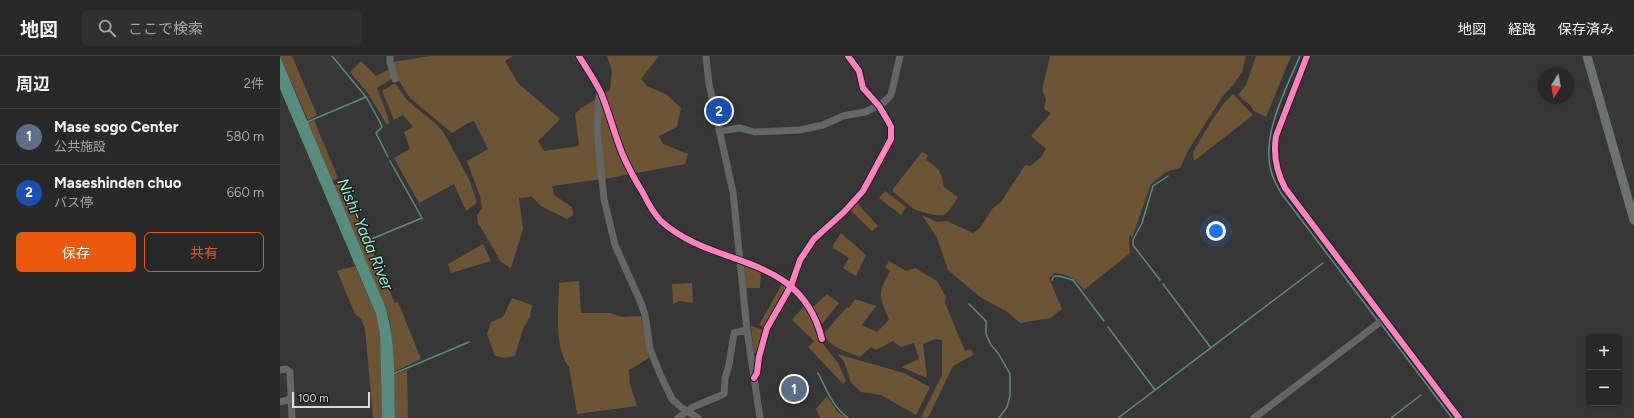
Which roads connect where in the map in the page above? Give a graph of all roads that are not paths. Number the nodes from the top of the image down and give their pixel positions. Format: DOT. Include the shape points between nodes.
graph roads {
  1 [pos="390,56"];
  2 [pos="579,56"];
  3 [pos="706,56"];
  4 [pos="848,56"];
  5 [pos="900,56"];
  6 [pos="1307,56"];
  7 [pos="1587,56"];
  8 [pos="395,79"];
  9 [pos="601,94"];
  10 [pos="879,106"];
  11 [pos="720,131"];
  12 [pos="1634,220"];
  13 [pos="739,259"];
  14 [pos="791,286"];
  15 [pos="1381,322"];
  16 [pos="747,330"];
  17 [pos="822,339"];
  18 [pos="280,370"];
  19 [pos="754,378"];
  20 [pos="291,400"];
  21 [pos="280,402"];
  22 [pos="686,411"];
  23 [pos="292,418"];
  24 [pos="678,418"];
  25 [pos="698,418"];
  26 [pos="760,418"];
  27 [pos="1254,418"];
  28 [pos="1459,418"];
  1 -- 8 [label="street"];
  2 -- 9 [label="street"];
  3 -- 11 [label="street" via="709,84"];
  4 -- 10 [label="street" via="859,71 863,88"];
  5 -- 10 [label="street" via="891,95"];
  6 -- 15 [label="street" via="1276,136 1274,150 1278,174"];
  7 -- 12 [label="main road"];
  9 -- 13 [label="street" via="625,160 654,213 664,224 699,245"];
  9 -- 22 [label="street" via="598,107 598,137 604,199 615,245 643,309 654,361 672,399"];
  10 -- 11 [label="street" via="800,130 754,132 740,128"];
  10 -- 14 [label="street" via="891,128 888,145 863,190 810,245 800,260"];
  11 -- 13 [label="street" via="733,192"];
  13 -- 14 [label="street" via="783,279"];
  13 -- 16 [label="street"];
  14 -- 17 [label="street" via="815,315"];
  14 -- 19 [label="street" via="767,328"];
  15 -- 27 [label="street"];
  15 -- 28 [label="street"];
  16 -- 19 [label="street"];
  16 -- 22 [label="street" via="734,333 724,394"];
  18 -- 20 [label="street" via="286,369 290,372"];
  19 -- 26 [label="street"];
  20 -- 21 [label="street"];
  20 -- 23 [label="street"];
  22 -- 24 [label="street"];
  22 -- 25 [label="street"];
}
